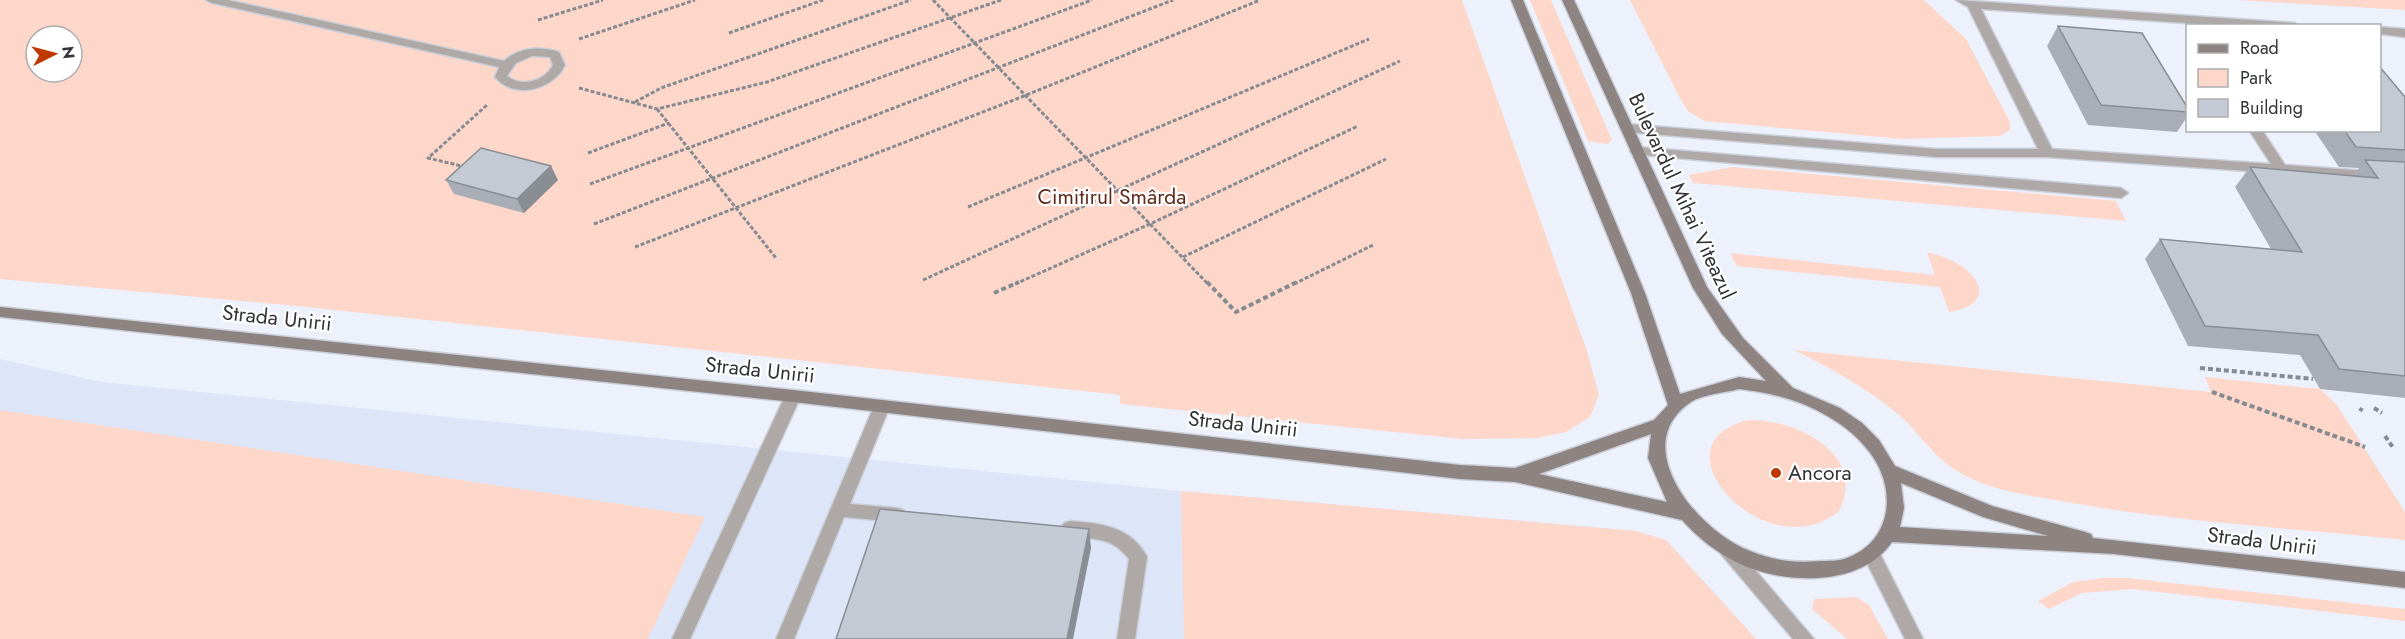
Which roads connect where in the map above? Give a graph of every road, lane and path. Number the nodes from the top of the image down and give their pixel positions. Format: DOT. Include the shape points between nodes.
graph roads {
  1 [pos="212,0"];
  2 [pos="695,0"];
  3 [pos="824,0"];
  4 [pos="911,0"];
  5 [pos="933,0"];
  6 [pos="1001,0"];
  7 [pos="1092,0"];
  8 [pos="1173,0"];
  9 [pos="1260,0"];
  10 [pos="1517,0"];
  11 [pos="1568,0"];
  12 [pos="2107,0"];
  13 [pos="1968,3"];
  14 [pos="2115,14"];
  15 [pos="951,19"];
  16 [pos="2186,22"];
  17 [pos="2238,24"];
  18 [pos="2381,31"];
  19 [pos="729,33"];
  20 [pos="2405,33"];
  21 [pos="1369,39"];
  22 [pos="973,44"];
  23 [pos="539,52"];
  24 [pos="1400,62"];
  25 [pos="506,65"];
  26 [pos="998,68"];
  27 [pos="546,79"];
  28 [pos="510,84"];
  29 [pos="1024,96"];
  30 [pos="635,102"];
  31 [pos="657,109"];
  32 [pos="669,123"];
  33 [pos="1358,126"];
  34 [pos="1626,128"];
  35 [pos="2257,132"];
  36 [pos="687,148"];
  37 [pos="1637,151"];
  38 [pos="588,153"];
  39 [pos="2047,153"];
  40 [pos="1086,159"];
  41 [pos="1386,159"];
  42 [pos="472,169"];
  43 [pos="2281,170"];
  44 [pos="2405,178"];
  45 [pos="714,179"];
  46 [pos="590,184"];
  47 [pos="1117,190"];
  48 [pos="2121,193"];
  49 [pos="968,207"];
  50 [pos="737,208"];
  51 [pos="594,224"];
  52 [pos="1150,224"];
  53 [pos="1373,245"];
  54 [pos="635,247"];
  55 [pos="1183,257"];
  56 [pos="776,258"];
  57 [pos="923,280"];
  58 [pos="994,293"];
  59 [pos="0,312"];
  60 [pos="2200,368"];
  61 [pos="2313,379"];
  62 [pos="1787,390"];
  63 [pos="2212,392"];
  64 [pos="793,396"];
  65 [pos="1676,405"];
  66 [pos="882,406"];
  67 [pos="2374,408"];
  68 [pos="2382,413"];
  69 [pos="1662,424"];
  70 [pos="2385,436"];
  71 [pos="2365,447"];
  72 [pos="2394,449"];
  73 [pos="1888,470"];
  74 [pos="1515,475"];
  75 [pos="840,510"];
  76 [pos="1683,513"];
  77 [pos="910,516"];
  78 [pos="1050,527"];
  79 [pos="1888,534"];
  80 [pos="1725,547"];
  81 [pos="2114,547"];
  82 [pos="1871,554"];
  83 [pos="2405,580"];
  84 [pos="681,639"];
  85 [pos="785,639"];
  86 [pos="1125,639"];
  87 [pos="1804,639"];
  88 [pos="1914,639"];
  1 -- 25 [label="street"];
  2 -- 23 [label="path"];
  3 -- 19 [label="path"];
  4 -- 30 [label="path" via="661,88"];
  5 -- 15 [label="path"];
  6 -- 15 [label="path"];
  7 -- 22 [label="path"];
  8 -- 26 [label="path"];
  9 -- 29 [label="path"];
  10 -- 65 [label="main road" via="1641,301"];
  11 -- 34 [label="main road, Bulevardul Mihai Viteazul"];
  12 -- 14 [label="street"];
  13 -- 14 [label="street"];
  13 -- 39 [label="street"];
  14 -- 16 [label="street"];
  15 -- 22 [label="path"];
  15 -- 31 [label="path" via="767,82"];
  16 -- 17 [label="street"];
  18 -- 20 [label="street"];
  21 -- 40 [label="path"];
  22 -- 26 [label="path"];
  22 -- 36 [label="path"];
  23 -- 25 [label="street"];
  23 -- 27 [label="street" via="555,56 559,62 559,69"];
  24 -- 47 [label="path"];
  25 -- 28 [label="street" via="501,77"];
  26 -- 29 [label="path"];
  26 -- 45 [label="path"];
  27 -- 28 [label="street" via="528,85"];
  27 -- 30 [label="path"];
  28 -- 42 [label="path" via="428,158"];
  29 -- 40 [label="path"];
  29 -- 50 [label="path"];
  30 -- 31 [label="path"];
  31 -- 32 [label="path"];
  32 -- 36 [label="path"];
  32 -- 38 [label="path"];
  33 -- 52 [label="path"];
  34 -- 37 [label="main road, Bulevardul Mihai Viteazul"];
  34 -- 39 [label="street" via="1936,153"];
  35 -- 43 [label="street"];
  36 -- 45 [label="path"];
  36 -- 46 [label="path"];
  37 -- 48 [label="street"];
  37 -- 62 [label="main road, Bulevardul Mihai Viteazul" via="1718,319 1758,366"];
  39 -- 43 [label="street"];
  40 -- 47 [label="path"];
  40 -- 49 [label="path"];
  41 -- 55 [label="path"];
  43 -- 44 [label="street"];
  45 -- 50 [label="path"];
  45 -- 51 [label="path"];
  47 -- 52 [label="path"];
  47 -- 57 [label="path"];
  50 -- 54 [label="path"];
  50 -- 56 [label="path"];
  52 -- 55 [label="path"];
  52 -- 58 [label="path"];
  53 -- 55 [label="path" via="1236,312"];
  59 -- 64 [label="main road, Strada Unirii"];
  60 -- 61 [label="path"];
  62 -- 65 [label="main road" via="1755,384 1724,385 1697,392"];
  62 -- 73 [label="main road" via="1848,421 1871,444"];
  63 -- 71 [label="path"];
  64 -- 66 [label="main road, Strada Unirii"];
  64 -- 84 [label="street"];
  65 -- 69 [label="main road"];
  66 -- 74 [label="main road, Strada Unirii"];
  66 -- 75 [label="street"];
  67 -- 68 [label="path"];
  69 -- 74 [label="main road, Strada Unirii"];
  69 -- 76 [label="main road" via="1656,448 1660,474"];
  70 -- 72 [label="path"];
  73 -- 79 [label="main road" via="1896,510"];
  73 -- 81 [label="main road, Strada Unirii" via="1989,512"];
  74 -- 76 [label="main road, Strada Unirii"];
  75 -- 77 [label="street"];
  75 -- 85 [label="street"];
  76 -- 80 [label="main road"];
  78 -- 86 [label="street" via="1108,531 1127,541 1138,557"];
  79 -- 81 [label="main road, Strada Unirii"];
  79 -- 82 [label="main road"];
  80 -- 82 [label="main road" via="1760,563 1805,571 1846,566"];
  80 -- 87 [label="street"];
  81 -- 83 [label="main road, Strada Unirii"];
  82 -- 88 [label="street"];
}
